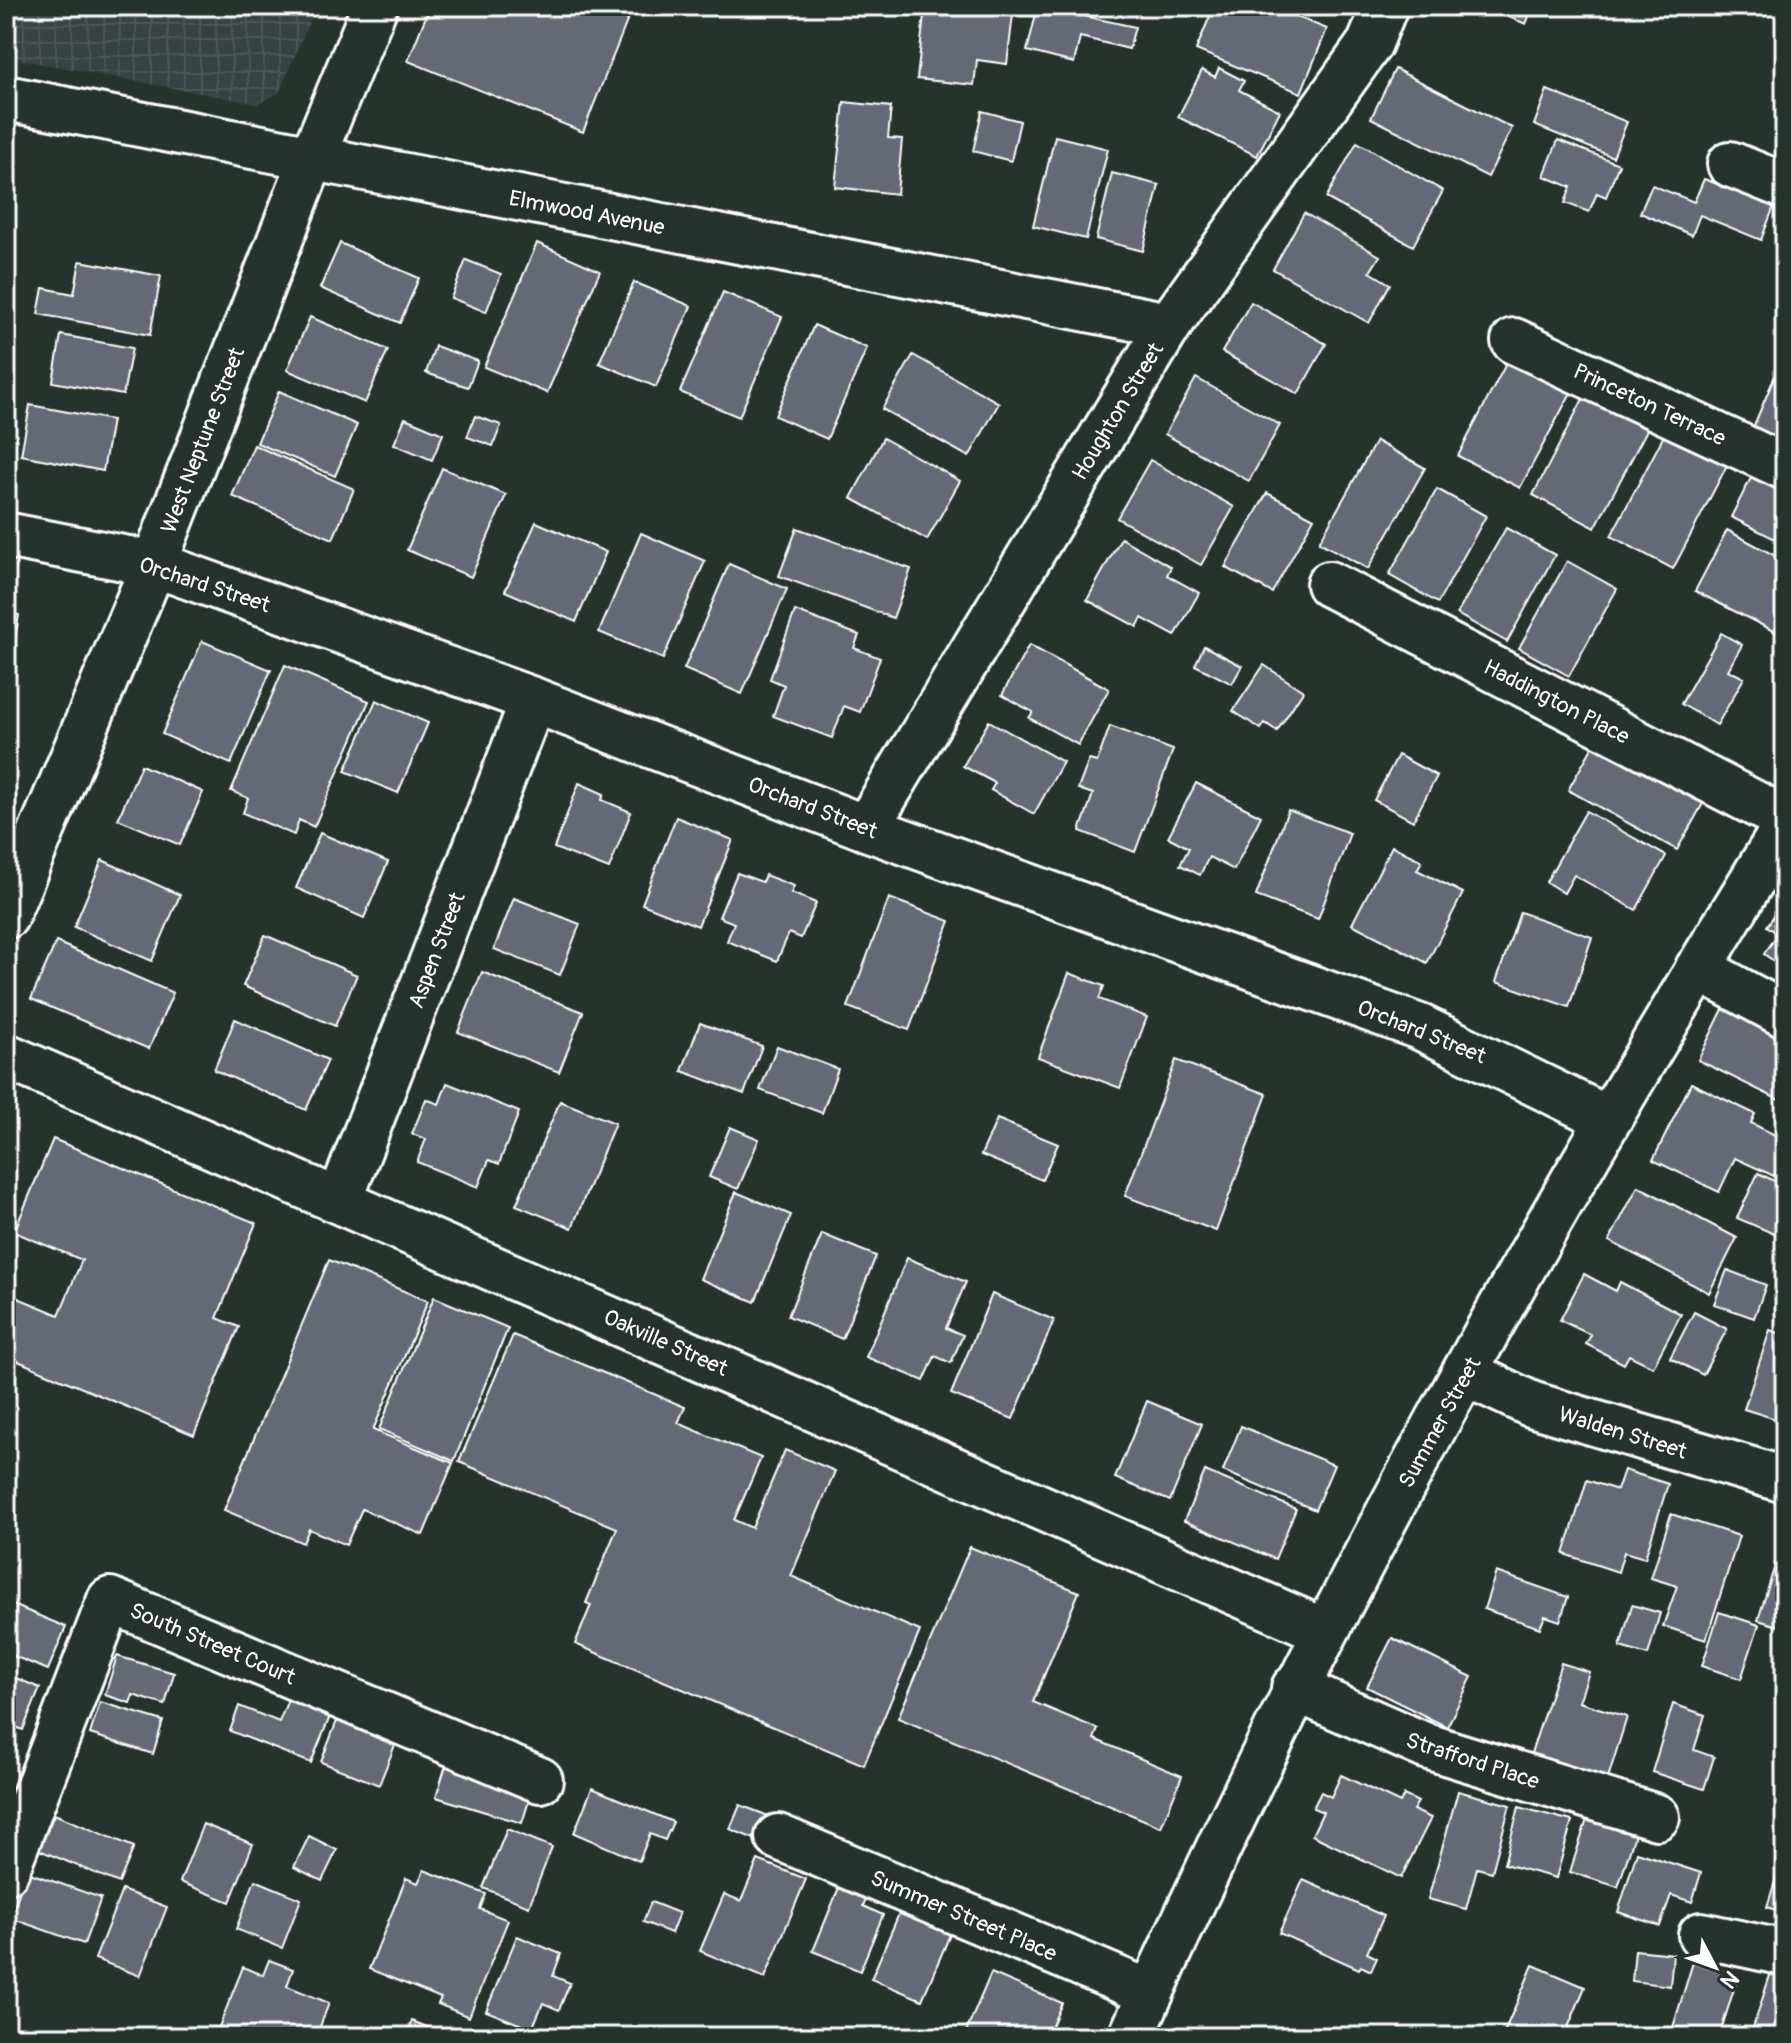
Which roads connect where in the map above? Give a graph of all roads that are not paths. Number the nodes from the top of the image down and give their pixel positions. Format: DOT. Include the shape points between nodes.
graph roads {
  1 [pos="375,6"];
  2 [pos="1385,6"];
  3 [pos="6,98"];
  4 [pos="312,158"];
  5 [pos="1730,164"];
  6 [pos="1785,186"];
  7 [pos="1169,325"];
  8 [pos="1514,341"];
  9 [pos="1785,467"];
  10 [pos="6,535"];
  11 [pos="154,564"];
  12 [pos="1329,584"];
  13 [pos="533,700"];
  14 [pos="1785,819"];
  15 [pos="1785,827"];
  16 [pos="866,828"];
  17 [pos="6,916"];
  18 [pos="1698,968"];
  19 [pos="1785,1015"];
  20 [pos="6,1056"];
  21 [pos="1608,1119"];
  22 [pos="340,1200"];
  23 [pos="1465,1373"];
  24 [pos="1785,1480"];
  25 [pos="1324,1631"];
  26 [pos="1294,1688"];
  27 [pos="540,1780"];
  28 [pos="1657,1817"];
  29 [pos="778,1837"];
  30 [pos="6,1871"];
  31 [pos="1701,1935"];
  32 [pos="1785,1953"];
  33 [pos="1151,1993"];
  34 [pos="1131,2037"];
  1 -- 4 [label="street, West Neptune Street"];
  2 -- 7 [label="street, Houghton Street" via="1370,43"];
  3 -- 4 [label="street, Elmwood Avenue"];
  4 -- 7 [label="street, Elmwood Avenue"];
  4 -- 11 [label="street, West Neptune Street"];
  5 -- 6 [label="street"];
  7 -- 16 [label="street, Houghton Street"];
  8 -- 9 [label="street, Princeton Terrace"];
  10 -- 11 [label="street, Orchard Street"];
  11 -- 13 [label="street, Orchard Street"];
  11 -- 17 [label="street, West Neptune Street"];
  12 -- 14 [label="street, Haddington Place"];
  13 -- 16 [label="street, Orchard Street"];
  13 -- 22 [label="street, Aspen Street"];
  15 -- 18 [label="street, Summer Street"];
  16 -- 21 [label="street, Orchard Street" via="1420,1027"];
  18 -- 19 [label="street"];
  18 -- 21 [label="street, Summer Street"];
  20 -- 22 [label="street, Oakville Street"];
  21 -- 23 [label="street, Summer Street"];
  22 -- 25 [label="street, Oakville Street"];
  23 -- 24 [label="street, Walden Street" via="1531,1404"];
  23 -- 25 [label="street, Summer Street"];
  25 -- 26 [label="street, Summer Street"];
  26 -- 28 [label="street, Strafford Place" via="1399,1737"];
  26 -- 33 [label="street, Summer Street"];
  27 -- 30 [label="street, South Street Court" via="110,1600"];
  29 -- 33 [label="street, Summer Street Place"];
  31 -- 32 [label="street"];
  33 -- 34 [label="street, Summer Street"];
}
